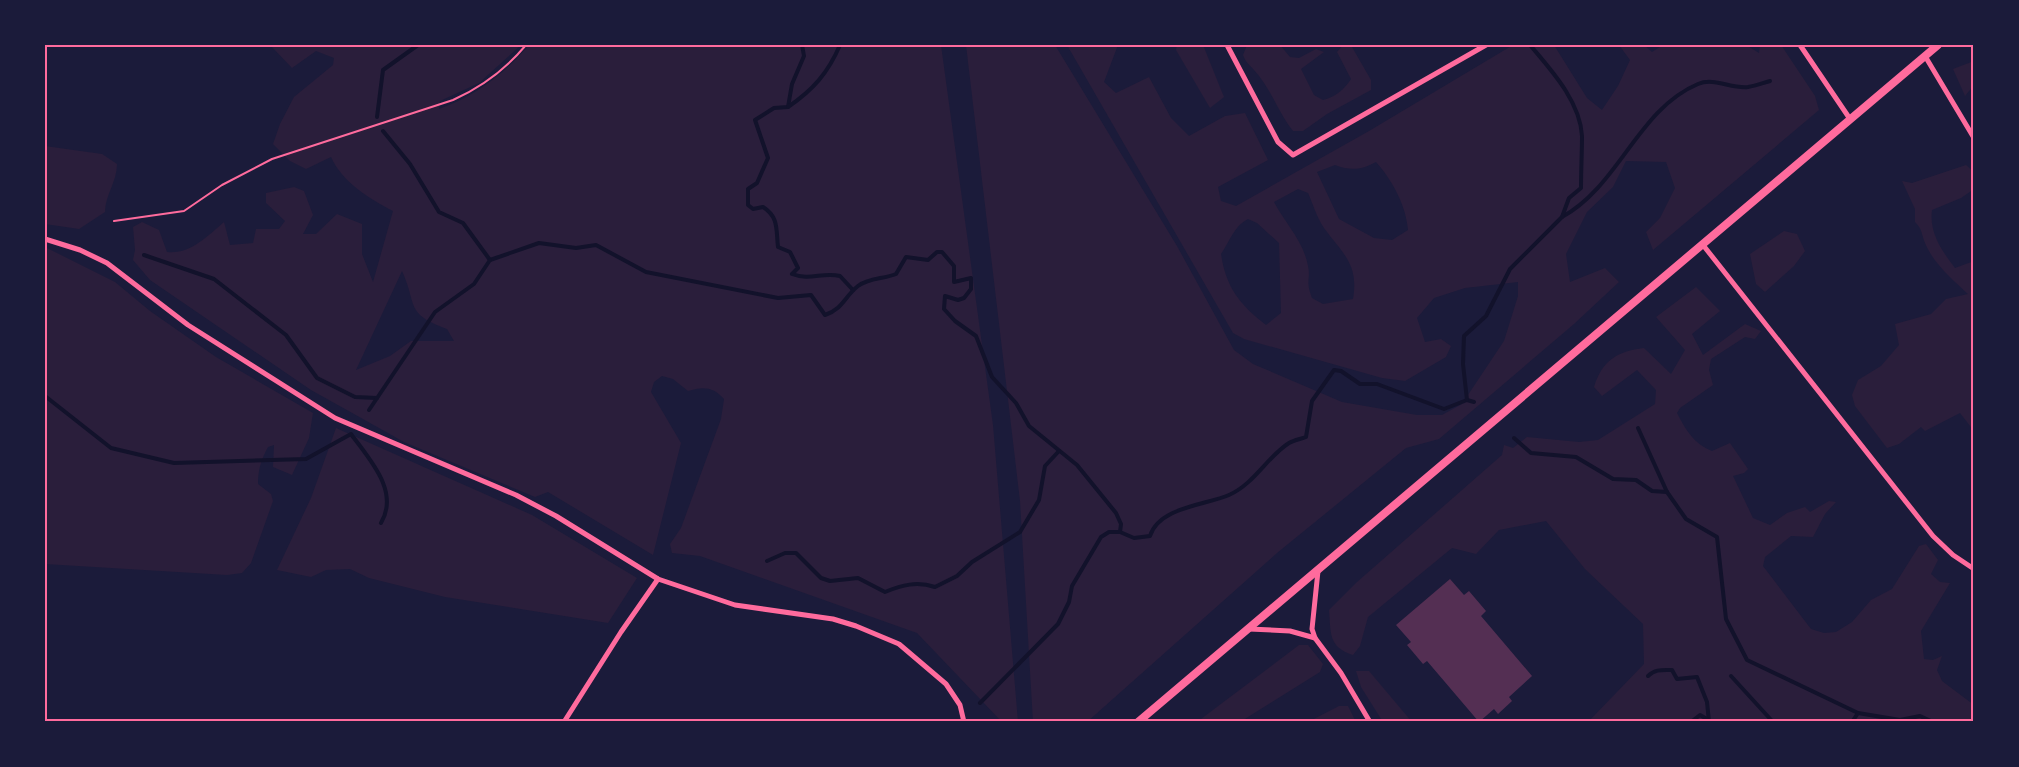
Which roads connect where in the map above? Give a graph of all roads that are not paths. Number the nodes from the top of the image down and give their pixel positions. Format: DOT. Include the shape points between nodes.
graph roads {
  1 [pos="1227,45"];
  2 [pos="1486,45"];
  3 [pos="1800,45"];
  4 [pos="1938,45"];
  5 [pos="1925,56"];
  6 [pos="1850,119"];
  7 [pos="1974,138"];
  8 [pos="45,239"];
  9 [pos="1703,245"];
  10 [pos="1974,569"];
  11 [pos="1318,571"];
  12 [pos="658,579"];
  13 [pos="1249,629"];
  14 [pos="1315,638"];
  15 [pos="564,722"];
  16 [pos="964,722"];
  17 [pos="1138,722"];
  18 [pos="1370,722"];
  1 -- 2 [label="street" via="1278,142 1293,155"];
  3 -- 6 [label="street"];
  4 -- 5 [label="main road"];
  5 -- 6 [label="main road"];
  5 -- 7 [label="street"];
  6 -- 9 [label="main road"];
  8 -- 12 [label="street" via="107,263 188,325 335,418 516,495"];
  9 -- 10 [label="street" via="1933,536"];
  9 -- 11 [label="main road"];
  11 -- 13 [label="main road"];
  11 -- 14 [label="street" via="1311,612"];
  12 -- 15 [label="street"];
  12 -- 16 [label="street" via="735,605 833,620 880,635 899,644 946,684 960,705"];
  13 -- 14 [label="street" via="1290,631"];
  13 -- 17 [label="main road"];
  14 -- 18 [label="street"];
}
